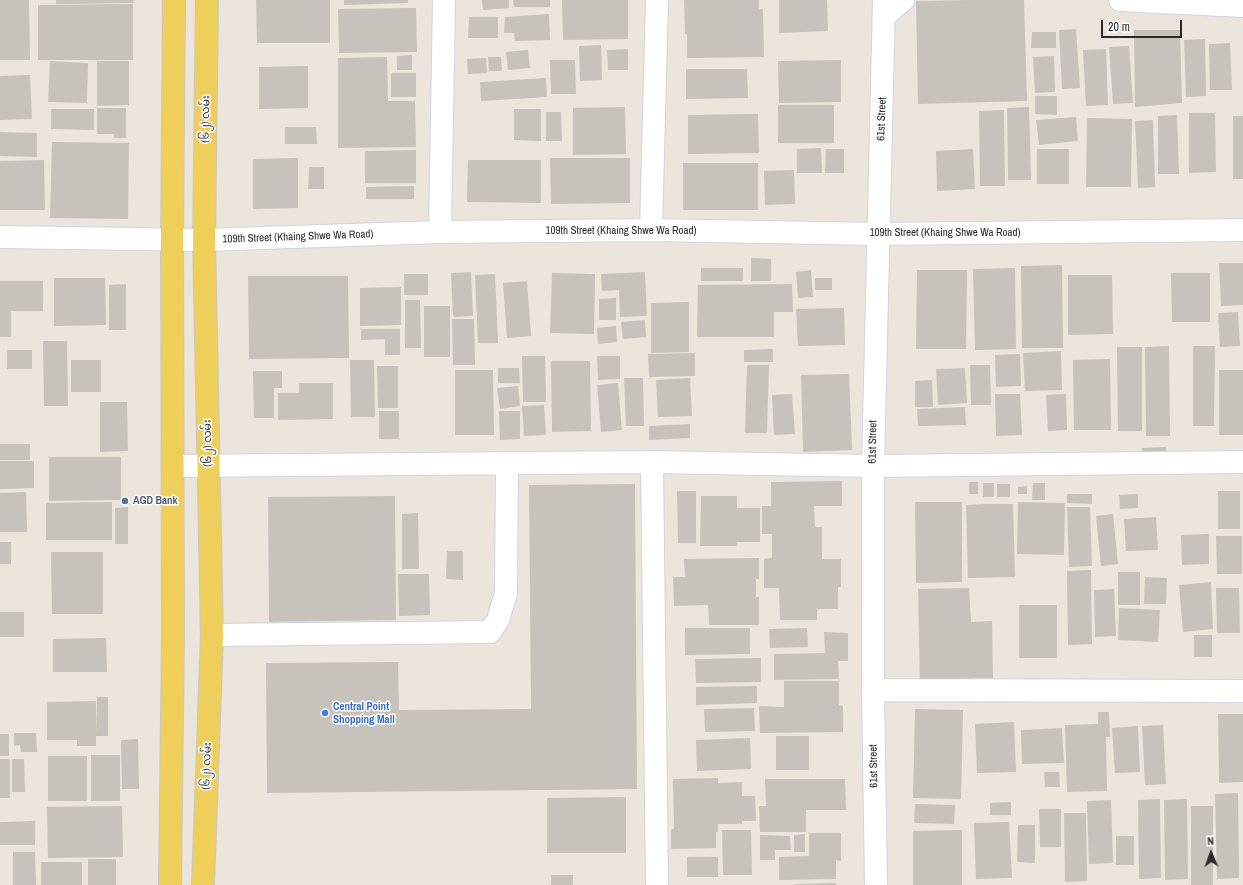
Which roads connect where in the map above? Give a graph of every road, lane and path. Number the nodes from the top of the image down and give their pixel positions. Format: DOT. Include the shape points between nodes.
graph roads {
  1 [pos="174,0"];
  2 [pos="207,0"];
  3 [pos="444,0"];
  4 [pos="657,0"];
  5 [pos="903,0"];
  6 [pos="1120,0"];
  7 [pos="1243,6"];
  8 [pos="884,8"];
  9 [pos="651,230"];
  10 [pos="1243,230"];
  11 [pos="440,232"];
  12 [pos="879,234"];
  13 [pos="0,238"];
  14 [pos="172,239"];
  15 [pos="204,240"];
  16 [pos="652,462"];
  17 [pos="1243,462"];
  18 [pos="507,463"];
  19 [pos="173,466"];
  20 [pos="209,466"];
  21 [pos="873,466"];
  22 [pos="212,635"];
  23 [pos="873,690"];
  24 [pos="1243,691"];
  25 [pos="170,885"];
  26 [pos="203,885"];
  27 [pos="657,885"];
  28 [pos="876,885"];
  1 -- 14 [label="main road"];
  2 -- 15 [label="main road, (၆၂) လမ်း"];
  3 -- 11 [label="street"];
  4 -- 9 [label="street"];
  5 -- 8 [label="street"];
  6 -- 7 [label="street"];
  8 -- 12 [label="street, 61st Street"];
  9 -- 11 [label="street, 109th Street (Khaing Shwe Wa Road)"];
  9 -- 12 [label="street, 109th Street (Khaing Shwe Wa Road)"];
  10 -- 12 [label="street, 109th Street (Khaing Shwe Wa Road)"];
  11 -- 15 [label="street, 109th Street (Khaing Shwe Wa Road)"];
  12 -- 21 [label="street, 61st Street"];
  13 -- 14 [label="street, 109th Street (Khaing Shwe Wa Road)"];
  14 -- 15 [label="street, 109th Street (Khaing Shwe Wa Road)"];
  14 -- 19 [label="main road"];
  15 -- 20 [label="main road, (၆၂) လမ်း"];
  16 -- 18 [label="street"];
  16 -- 21 [label="street"];
  16 -- 27 [label="street"];
  17 -- 21 [label="street"];
  18 -- 20 [label="street"];
  18 -- 22 [label="street" via="506,592 498,620 490,632"];
  19 -- 20 [label="street"];
  19 -- 25 [label="main road"];
  20 -- 22 [label="main road, (၆၂) လမ်း"];
  21 -- 23 [label="street, 61st Street"];
  22 -- 26 [label="main road, (၆၂) လမ်း"];
  23 -- 24 [label="street"];
  23 -- 28 [label="street, 61st Street"];
}
